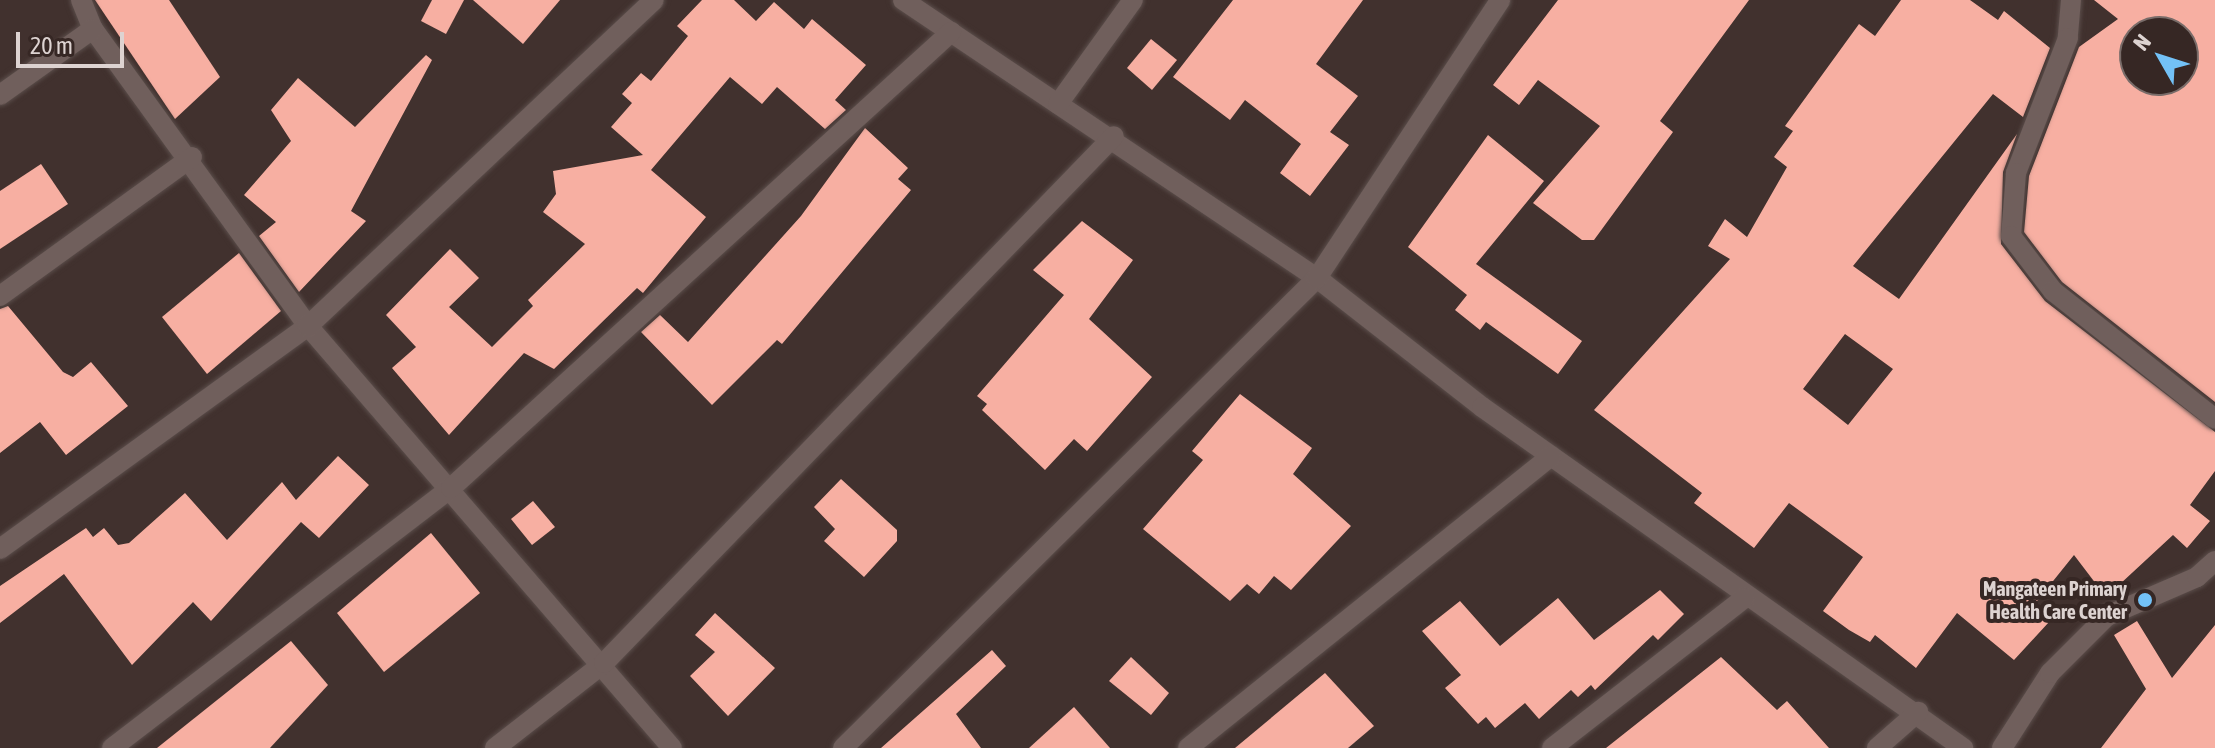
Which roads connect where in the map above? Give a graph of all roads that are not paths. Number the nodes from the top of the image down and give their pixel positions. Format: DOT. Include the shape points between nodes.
graph roads {
  1 [pos="81,0"];
  2 [pos="654,0"];
  3 [pos="903,0"];
  4 [pos="1133,0"];
  5 [pos="1500,0"];
  6 [pos="2071,0"];
  7 [pos="93,29"];
  8 [pos="951,32"];
  9 [pos="0,95"];
  10 [pos="1058,104"];
  11 [pos="1114,136"];
  12 [pos="192,157"];
  13 [pos="1317,278"];
  14 [pos="0,296"];
  15 [pos="308,326"];
  16 [pos="2215,419"];
  17 [pos="1551,456"];
  18 [pos="451,488"];
  19 [pos="0,549"];
  20 [pos="2215,561"];
  21 [pos="1745,598"];
  22 [pos="604,663"];
  23 [pos="1918,712"];
  24 [pos="112,748"];
  25 [pos="495,748"];
  26 [pos="672,748"];
  27 [pos="843,748"];
  28 [pos="1188,748"];
  29 [pos="1552,748"];
  30 [pos="1877,748"];
  31 [pos="1963,748"];
  32 [pos="2002,748"];
  1 -- 7 [label="street"];
  2 -- 15 [label="street"];
  3 -- 8 [label="street"];
  4 -- 10 [label="street"];
  5 -- 13 [label="street"];
  6 -- 16 [label="street" via="2068,38 2016,173 2011,236 2053,291"];
  7 -- 9 [label="street"];
  7 -- 12 [label="street"];
  8 -- 10 [label="street"];
  8 -- 18 [label="street"];
  10 -- 11 [label="street"];
  11 -- 13 [label="street"];
  11 -- 22 [label="street"];
  12 -- 14 [label="street"];
  12 -- 15 [label="street"];
  13 -- 17 [label="street"];
  13 -- 27 [label="street"];
  15 -- 18 [label="street"];
  15 -- 19 [label="street"];
  17 -- 21 [label="street"];
  17 -- 28 [label="street"];
  18 -- 22 [label="street"];
  18 -- 24 [label="street"];
  20 -- 32 [label="street" via="2197,577 2107,616 2050,673"];
  21 -- 23 [label="street"];
  21 -- 29 [label="street"];
  22 -- 25 [label="street"];
  22 -- 26 [label="street"];
  23 -- 30 [label="street"];
  23 -- 31 [label="street"];
}
